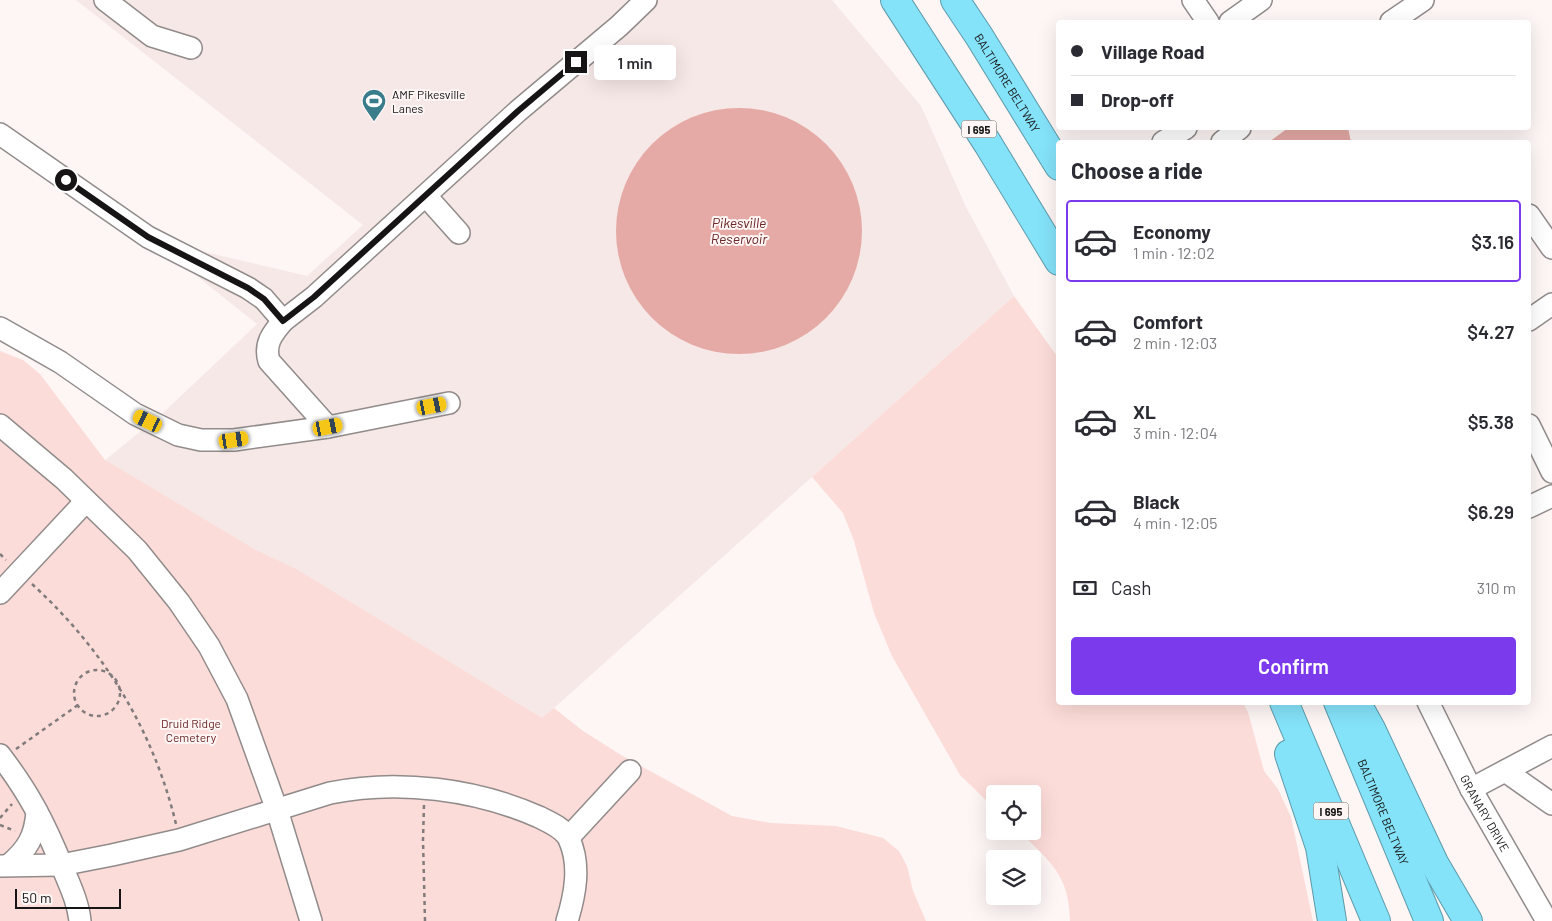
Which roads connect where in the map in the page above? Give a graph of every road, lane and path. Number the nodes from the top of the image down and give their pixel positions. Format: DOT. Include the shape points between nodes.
graph roads {
  1 [pos="106,0"];
  2 [pos="646,0"];
  3 [pos="895,0"];
  4 [pos="955,0"];
  5 [pos="1192,0"];
  6 [pos="1261,0"];
  7 [pos="1423,0"];
  8 [pos="1207,20"];
  9 [pos="1233,20"];
  10 [pos="1394,20"];
  11 [pos="191,48"];
  12 [pos="1183,130"];
  13 [pos="0,134"];
  14 [pos="1166,140"];
  15 [pos="1056,161"];
  16 [pos="426,196"];
  17 [pos="1531,217"];
  18 [pos="459,233"];
  19 [pos="1552,248"];
  20 [pos="1056,257"];
  21 [pos="1552,304"];
  22 [pos="1531,319"];
  23 [pos="283,321"];
  24 [pos="0,328"];
  25 [pos="449,403"];
  26 [pos="0,425"];
  27 [pos="328,427"];
  28 [pos="1531,429"];
  29 [pos="1552,472"];
  30 [pos="1552,496"];
  31 [pos="86,501"];
  32 [pos="1531,506"];
  33 [pos="0,554"];
  34 [pos="20,573"];
  35 [pos="0,593"];
  36 [pos="116,680"];
  37 [pos="78,705"];
  38 [pos="1273,705"];
  39 [pos="1285,705"];
  40 [pos="1339,705"];
  41 [pos="1358,705"];
  42 [pos="1429,705"];
  43 [pos="1552,746"];
  44 [pos="1,757"];
  45 [pos="630,771"];
  46 [pos="1505,771"];
  47 [pos="426,789"];
  48 [pos="1471,789"];
  49 [pos="1552,804"];
  50 [pos="277,810"];
  51 [pos="37,812"];
  52 [pos="569,837"];
  53 [pos="179,840"];
  54 [pos="5,865"];
  55 [pos="61,865"];
  56 [pos="80,921"];
  57 [pos="311,921"];
  58 [pos="425,921"];
  59 [pos="567,921"];
  60 [pos="1332,921"];
  61 [pos="1376,921"];
  62 [pos="1429,921"];
  63 [pos="1468,921"];
  64 [pos="1547,921"];
  1 -- 11 [label="street" via="152,36"];
  2 -- 16 [label="street"];
  3 -- 20 [label="highway, I 695"];
  4 -- 15 [label="highway, BALTIMORE BELTWAY"];
  5 -- 8 [label="street"];
  6 -- 9 [label="street"];
  7 -- 10 [label="street"];
  12 -- 14 [label="street"];
  13 -- 23 [label="street" via="148,237 248,288 264,299"];
  16 -- 18 [label="street"];
  16 -- 23 [label="street"];
  17 -- 19 [label="street"];
  21 -- 22 [label="street"];
  23 -- 27 [label="street" via="268,343 269,361"];
  24 -- 27 [label="street" via="60,362 135,414 178,435 217,441"];
  25 -- 27 [label="street"];
  26 -- 31 [label="street"];
  28 -- 29 [label="street"];
  30 -- 32 [label="street"];
  31 -- 34 [label="street"];
  31 -- 50 [label="street" via="137,550 180,602 209,646 236,699"];
  33 -- 34 [label="path"];
  34 -- 35 [label="street"];
  34 -- 36 [label="path" via="74,625"];
  36 -- 37 [label="path" via="102,670 82,675 74,691"];
  36 -- 37 [label="path" via="120,693 112,710 93,715"];
  36 -- 53 [label="path" via="156,760"];
  37 -- 44 [label="path"];
  38 -- 60 [label="highway" via="1320,847"];
  39 -- 61 [label="highway, I 695"];
  40 -- 62 [label="highway, BALTIMORE BELTWAY"];
  41 -- 63 [label="highway" via="1434,863"];
  42 -- 48 [label="street, GRANARY DRIVE"];
  43 -- 46 [label="street"];
  44 -- 51 [label="street" via="26,790"];
  45 -- 52 [label="street"];
  46 -- 48 [label="street"];
  46 -- 49 [label="street"];
  47 -- 50 [label="street" via="351,788"];
  47 -- 52 [label="street" via="487,799 518,808 551,822"];
  47 -- 58 [label="path" via="423,840"];
  48 -- 64 [label="street, GRANARY DRIVE"];
  50 -- 53 [label="street"];
  50 -- 57 [label="street"];
  51 -- 54 [label="street" via="36,831 29,844"];
  51 -- 55 [label="street"];
  52 -- 59 [label="street" via="576,881"];
  53 -- 55 [label="street"];
  54 -- 55 [label="street"];
  55 -- 56 [label="street" via="76,900"];
}
